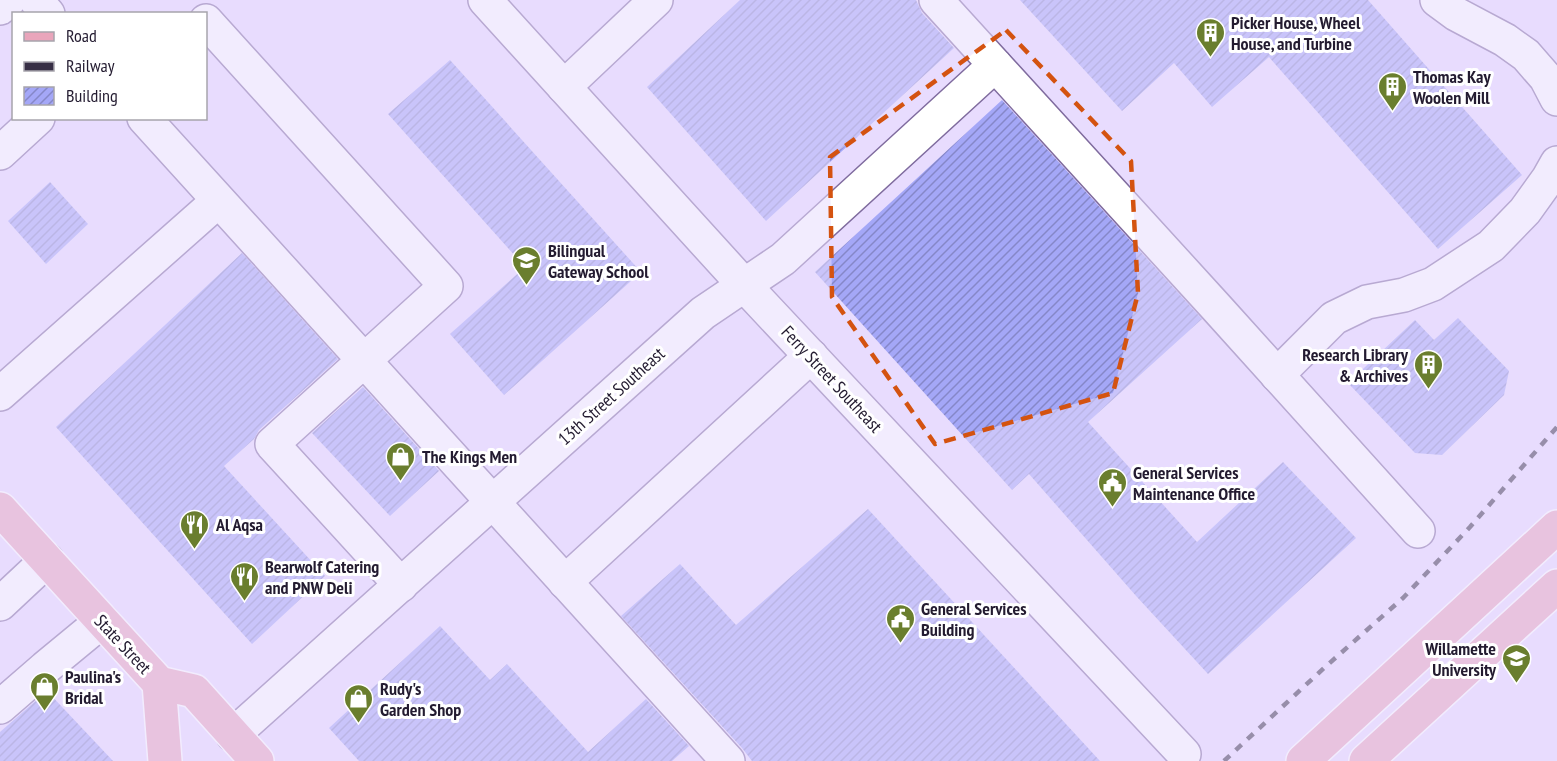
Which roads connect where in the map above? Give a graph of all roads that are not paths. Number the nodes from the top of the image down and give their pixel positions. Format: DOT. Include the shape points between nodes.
graph roads {
  1 [pos="9,0"];
  2 [pos="36,0"];
  3 [pos="187,0"];
  4 [pos="485,0"];
  5 [pos="656,0"];
  6 [pos="936,0"];
  7 [pos="1437,0"];
  8 [pos="0,8"];
  9 [pos="46,12"];
  10 [pos="197,12"];
  11 [pos="207,22"];
  12 [pos="995,65"];
  13 [pos="564,87"];
  14 [pos="1557,99"];
  15 [pos="36,120"];
  16 [pos="146,120"];
  17 [pos="0,153"];
  18 [pos="1557,163"];
  19 [pos="218,201"];
  20 [pos="744,285"];
  21 [pos="811,356"];
  22 [pos="363,360"];
  23 [pos="1277,375"];
  24 [pos="0,394"];
  25 [pos="492,502"];
  26 [pos="0,509"];
  27 [pos="1557,527"];
  28 [pos="1418,531"];
  29 [pos="47,560"];
  30 [pos="565,582"];
  31 [pos="401,585"];
  32 [pos="1557,586"];
  33 [pos="0,604"];
  34 [pos="102,621"];
  35 [pos="159,682"];
  36 [pos="0,707"];
  37 [pos="233,735"];
  38 [pos="1184,754"];
  39 [pos="165,761"];
  40 [pos="257,761"];
  41 [pos="728,761"];
  42 [pos="1304,761"];
  43 [pos="1366,761"];
  1 -- 8 [label="street"];
  2 -- 9 [label="street"];
  3 -- 10 [label="street"];
  4 -- 13 [label="street, Ferry Street Southeast"];
  5 -- 13 [label="street"];
  6 -- 12 [label="street"];
  7 -- 14 [label="street" via="1526,55 1546,78"];
  11 -- 22 [label="street" via="446,286"];
  12 -- 20 [label="street, 13th Street Southeast" via="783,259"];
  12 -- 23 [label="street"];
  13 -- 20 [label="street, Ferry Street Southeast"];
  15 -- 17 [label="street"];
  16 -- 19 [label="street"];
  18 -- 23 [label="street" via="1525,211 1491,246 1433,284 1367,302 1334,318"];
  19 -- 22 [label="street"];
  19 -- 24 [label="street"];
  20 -- 21 [label="street, Ferry Street Southeast"];
  20 -- 25 [label="street, 13th Street Southeast" via="702,313"];
  21 -- 30 [label="street"];
  21 -- 38 [label="street, Ferry Street Southeast"];
  22 -- 25 [label="street"];
  22 -- 31 [label="street" via="272,444"];
  23 -- 28 [label="street"];
  25 -- 30 [label="street"];
  25 -- 31 [label="street, 13th Street Southeast"];
  26 -- 29 [label="main road, State Street"];
  27 -- 42 [label="main road"];
  29 -- 33 [label="street"];
  29 -- 34 [label="main road, State Street"];
  30 -- 41 [label="street"];
  31 -- 37 [label="street, 13th Street Southeast"];
  32 -- 43 [label="main road"];
  34 -- 35 [label="main road, State Street"];
  34 -- 36 [label="street"];
  35 -- 37 [label="main road, State Street" via="194,691"];
  35 -- 39 [label="main road"];
  37 -- 40 [label="main road, State Street"];
}
